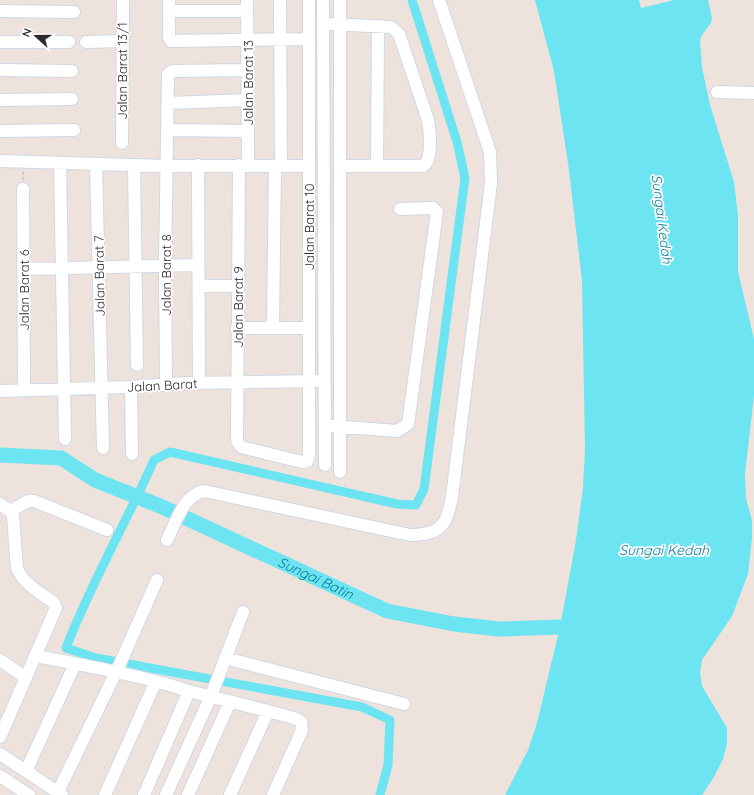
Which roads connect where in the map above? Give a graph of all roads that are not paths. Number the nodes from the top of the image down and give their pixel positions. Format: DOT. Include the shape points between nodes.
graph roads {
  1 [pos="123,0"];
  2 [pos="280,0"];
  3 [pos="309,0"];
  4 [pos="323,0"];
  5 [pos="340,0"];
  6 [pos="439,0"];
  7 [pos="169,6"];
  8 [pos="247,6"];
  9 [pos="0,11"];
  10 [pos="74,12"];
  11 [pos="323,24"];
  12 [pos="340,24"];
  13 [pos="378,26"];
  14 [pos="281,39"];
  15 [pos="309,39"];
  16 [pos="247,40"];
  17 [pos="122,41"];
  18 [pos="0,42"];
  19 [pos="69,42"];
  20 [pos="86,42"];
  21 [pos="0,70"];
  22 [pos="248,70"];
  23 [pos="72,71"];
  24 [pos="717,92"];
  25 [pos="754,93"];
  26 [pos="72,98"];
  27 [pos="0,100"];
  28 [pos="248,100"];
  29 [pos="168,102"];
  30 [pos="74,130"];
  31 [pos="168,130"];
  32 [pos="0,131"];
  33 [pos="248,131"];
  34 [pos="122,143"];
  35 [pos="0,161"];
  36 [pos="60,163"];
  37 [pos="96,164"];
  38 [pos="134,165"];
  39 [pos="243,165"];
  40 [pos="167,166"];
  41 [pos="198,166"];
  42 [pos="278,166"];
  43 [pos="309,166"];
  44 [pos="340,166"];
  45 [pos="377,166"];
  46 [pos="23,189"];
  47 [pos="400,209"];
  48 [pos="198,265"];
  49 [pos="165,266"];
  50 [pos="135,267"];
  51 [pos="62,268"];
  52 [pos="98,268"];
  53 [pos="24,269"];
  54 [pos="198,286"];
  55 [pos="238,286"];
  56 [pos="237,328"];
  57 [pos="273,328"];
  58 [pos="309,328"];
  59 [pos="136,365"];
  60 [pos="309,381"];
  61 [pos="325,381"];
  62 [pos="237,382"];
  63 [pos="199,383"];
  64 [pos="166,385"];
  65 [pos="131,387"];
  66 [pos="101,388"];
  67 [pos="64,389"];
  68 [pos="24,390"];
  69 [pos="0,391"];
  70 [pos="325,426"];
  71 [pos="340,426"];
  72 [pos="65,439"];
  73 [pos="103,448"];
  74 [pos="241,448"];
  75 [pos="132,454"];
  76 [pos="325,465"];
  77 [pos="340,472"];
  78 [pos="0,504"];
  79 [pos="10,511"];
  80 [pos="107,530"];
  81 [pos="167,540"];
  82 [pos="156,580"];
  83 [pos="243,612"];
  84 [pos="36,656"];
  85 [pos="225,658"];
  86 [pos="0,660"];
  87 [pos="75,664"];
  88 [pos="120,665"];
  89 [pos="26,678"];
  90 [pos="156,681"];
  91 [pos="189,692"];
  92 [pos="212,693"];
  93 [pos="230,702"];
  94 [pos="404,704"];
  95 [pos="5,711"];
  96 [pos="268,711"];
  97 [pos="0,737"];
  98 [pos="0,754"];
  99 [pos="26,771"];
  100 [pos="0,776"];
  101 [pos="60,794"];
  102 [pos="29,795"];
  103 [pos="105,795"];
  104 [pos="144,795"];
  105 [pos="166,795"];
  106 [pos="188,795"];
  107 [pos="230,795"];
  108 [pos="273,795"];
  1 -- 17 [label="street, Jalan Barat 13/1"];
  2 -- 14 [label="street"];
  3 -- 15 [label="street, Jalan Barat 10"];
  4 -- 11 [label="street"];
  5 -- 12 [label="street"];
  6 -- 81 [label="street" via="490,152 492,165 452,497 444,525 427,535 410,535 211,491 193,495 182,510"];
  7 -- 8 [label="street"];
  7 -- 16 [label="street" via="171,41"];
  8 -- 16 [label="street, Jalan Barat 13"];
  9 -- 10 [label="street"];
  11 -- 12 [label="street"];
  11 -- 61 [label="street"];
  12 -- 13 [label="street"];
  12 -- 44 [label="street"];
  13 -- 45 [label="street"];
  13 -- 45 [label="street" via="391,27 399,34 428,120 430,134 427,164"];
  14 -- 15 [label="street"];
  14 -- 16 [label="street"];
  14 -- 42 [label="street"];
  15 -- 43 [label="street, Jalan Barat 10"];
  16 -- 22 [label="street, Jalan Barat 13"];
  17 -- 20 [label="street"];
  17 -- 34 [label="street, Jalan Barat 13/1"];
  18 -- 19 [label="street"];
  21 -- 23 [label="street"];
  22 -- 28 [label="street, Jalan Barat 13"];
  22 -- 29 [label="street, Jalan Barat 8" via="170,72"];
  24 -- 25 [label="street"];
  26 -- 27 [label="street"];
  28 -- 29 [label="street"];
  28 -- 33 [label="street, Jalan Barat 13"];
  29 -- 31 [label="street, Jalan Barat 8"];
  30 -- 32 [label="street"];
  31 -- 33 [label="street"];
  31 -- 40 [label="street, Jalan Barat 8"];
  33 -- 39 [label="street, Jalan Barat 13"];
  35 -- 36 [label="street"];
  36 -- 37 [label="street"];
  36 -- 51 [label="street"];
  37 -- 38 [label="street"];
  37 -- 52 [label="street, Jalan Barat 7"];
  38 -- 40 [label="street"];
  38 -- 50 [label="street"];
  39 -- 41 [label="street"];
  39 -- 42 [label="street"];
  39 -- 55 [label="street, Jalan Barat 9"];
  40 -- 41 [label="street"];
  40 -- 49 [label="street, Jalan Barat 8"];
  41 -- 48 [label="street"];
  42 -- 43 [label="street"];
  42 -- 57 [label="street"];
  43 -- 58 [label="street, Jalan Barat 10"];
  44 -- 45 [label="street"];
  44 -- 71 [label="street"];
  46 -- 53 [label="street, Jalan Barat 6"];
  47 -- 71 [label="street" via="433,208 437,212 408,424 397,431"];
  48 -- 49 [label="street"];
  48 -- 54 [label="street"];
  49 -- 50 [label="street"];
  49 -- 64 [label="street, Jalan Barat 8"];
  50 -- 52 [label="street"];
  50 -- 59 [label="street"];
  51 -- 52 [label="street"];
  51 -- 53 [label="street"];
  51 -- 67 [label="street"];
  52 -- 66 [label="street, Jalan Barat 7"];
  53 -- 68 [label="street, Jalan Barat 6"];
  54 -- 55 [label="street"];
  54 -- 63 [label="street"];
  55 -- 56 [label="street, Jalan Barat 9"];
  56 -- 57 [label="street"];
  56 -- 62 [label="street, Jalan Barat 9"];
  57 -- 58 [label="street"];
  58 -- 60 [label="street, Jalan Barat 10"];
  60 -- 61 [label="street, Jalan Barat"];
  60 -- 62 [label="street, Jalan Barat"];
  60 -- 74 [label="street, Jalan Barat 10" via="307,461"];
  61 -- 70 [label="street"];
  62 -- 63 [label="street, Jalan Barat"];
  62 -- 74 [label="street, Jalan Barat 9" via="237,441"];
  63 -- 64 [label="street, Jalan Barat"];
  64 -- 65 [label="street, Jalan Barat"];
  65 -- 66 [label="street, Jalan Barat"];
  65 -- 75 [label="street"];
  66 -- 67 [label="street, Jalan Barat"];
  66 -- 73 [label="street, Jalan Barat 7"];
  67 -- 68 [label="street, Jalan Barat"];
  67 -- 72 [label="street"];
  68 -- 69 [label="street, Jalan Barat"];
  70 -- 71 [label="street"];
  70 -- 76 [label="street"];
  71 -- 77 [label="street"];
  78 -- 79 [label="street"];
  79 -- 80 [label="street" via="28,501 34,502"];
  79 -- 84 [label="street" via="14,523 17,568 20,576 54,603 56,608"];
  82 -- 88 [label="street"];
  83 -- 85 [label="street"];
  84 -- 87 [label="street"];
  84 -- 89 [label="street"];
  85 -- 92 [label="street"];
  85 -- 94 [label="street"];
  86 -- 89 [label="street"];
  87 -- 88 [label="street"];
  87 -- 99 [label="street"];
  88 -- 90 [label="street"];
  88 -- 101 [label="street"];
  89 -- 95 [label="street"];
  90 -- 91 [label="street"];
  90 -- 103 [label="street"];
  91 -- 92 [label="street"];
  91 -- 104 [label="street"];
  92 -- 93 [label="street"];
  92 -- 105 [label="street"];
  93 -- 96 [label="street"];
  93 -- 106 [label="street"];
  95 -- 97 [label="street"];
  96 -- 107 [label="street"];
  96 -- 108 [label="street" via="297,719 303,726"];
  98 -- 99 [label="street"];
  99 -- 101 [label="street"];
  100 -- 102 [label="street"];
}
